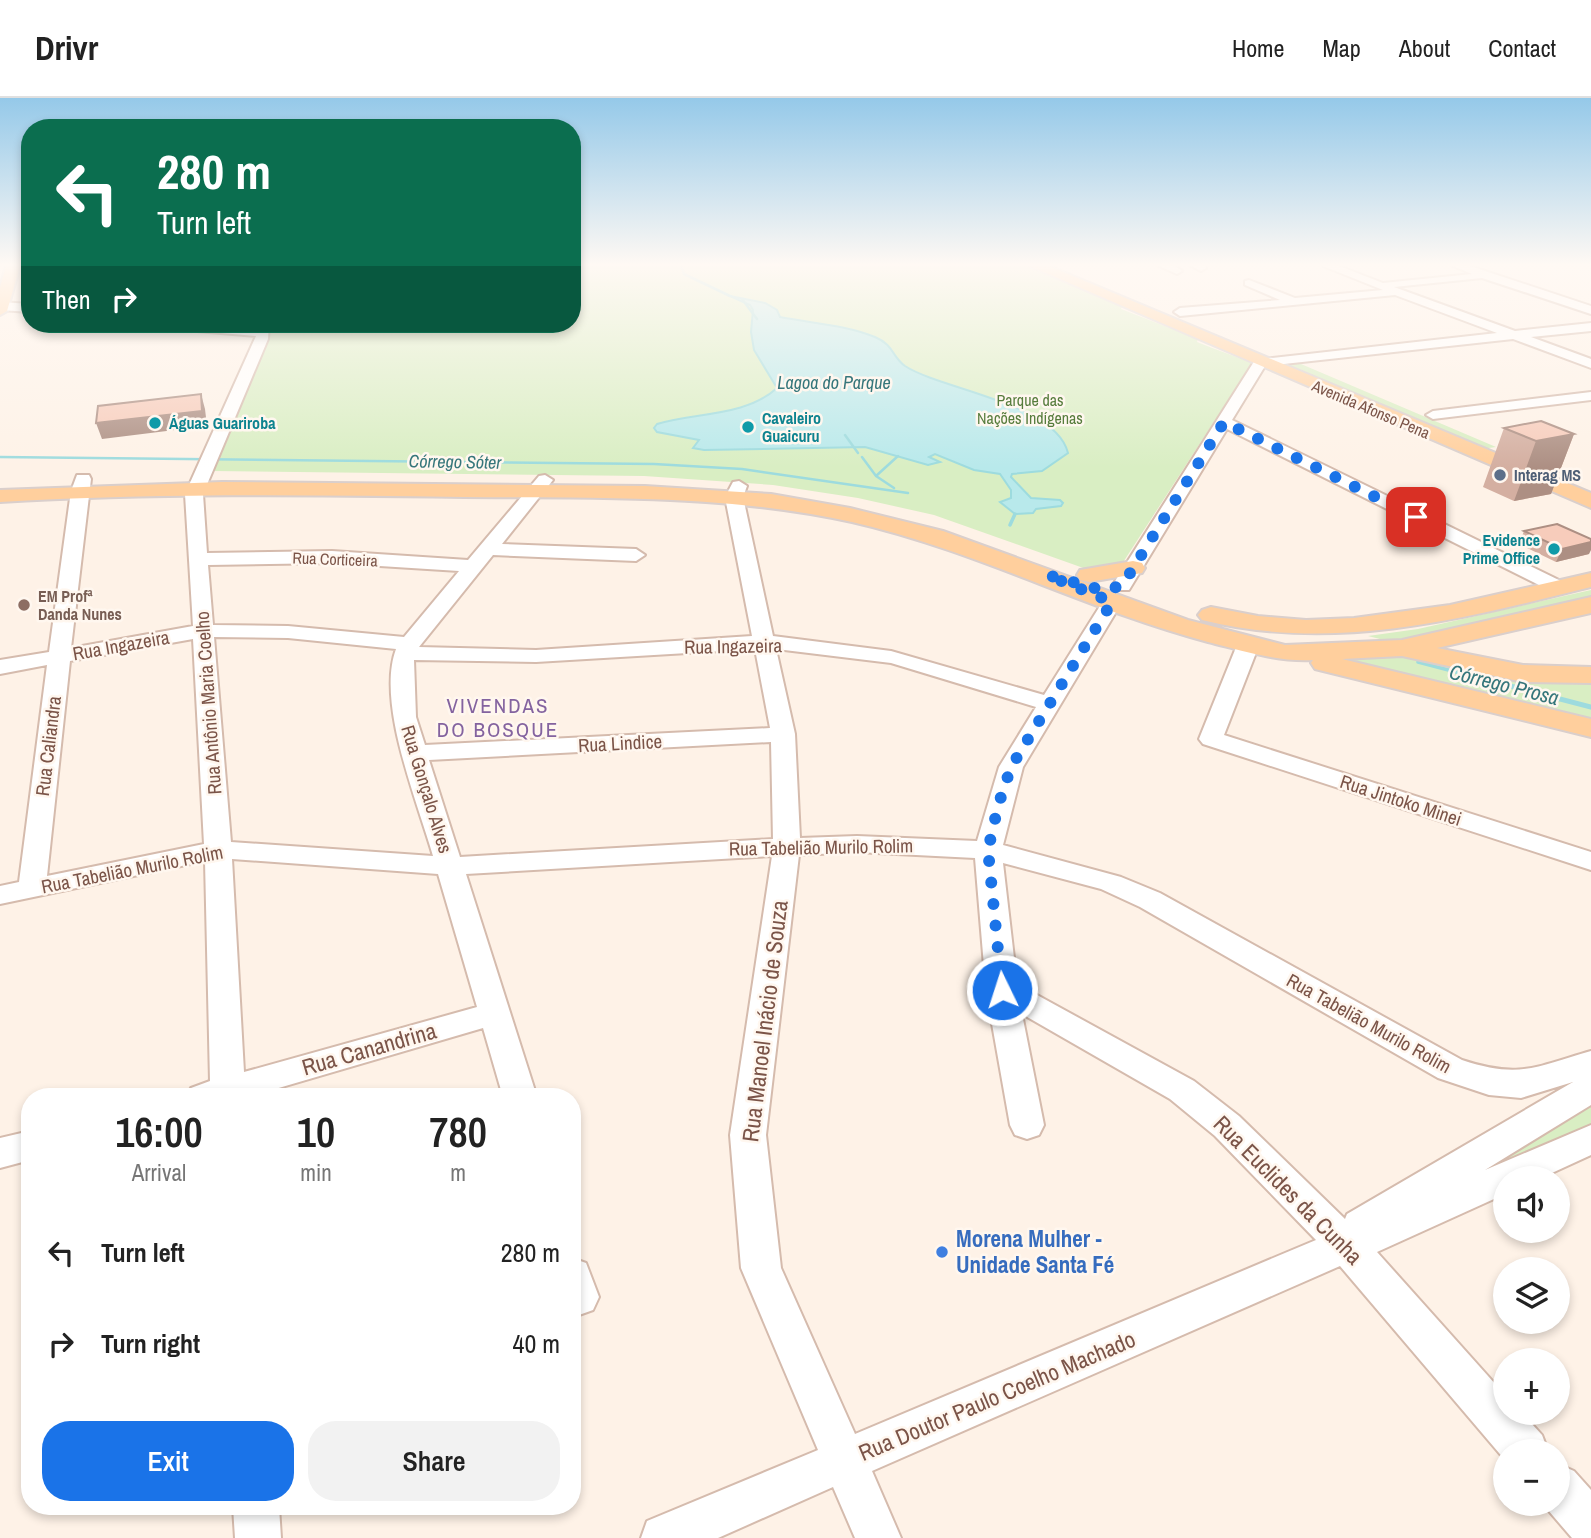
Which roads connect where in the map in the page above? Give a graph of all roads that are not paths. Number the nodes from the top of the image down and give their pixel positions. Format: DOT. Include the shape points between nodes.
graph roads {
  1 [pos="261,333"];
  2 [pos="1193,333"];
  3 [pos="1217,333"];
  4 [pos="1509,333"];
  5 [pos="1531,333"];
  6 [pos="1514,335"];
  7 [pos="1259,357"];
  8 [pos="1591,364"];
  9 [pos="1294,367"];
  10 [pos="1591,396"];
  11 [pos="1433,415"];
  12 [pos="1224,422"];
  13 [pos="1503,455"];
  14 [pos="205,470"];
  15 [pos="1591,480"];
  16 [pos="81,485"];
  17 [pos="540,485"];
  18 [pos="4,486"];
  19 [pos="736,491"];
  20 [pos="1591,501"];
  21 [pos="982,552"];
  22 [pos="1025,553"];
  23 [pos="636,555"];
  24 [pos="478,558"];
  25 [pos="198,559"];
  26 [pos="1591,580"];
  27 [pos="1122,585"];
  28 [pos="1560,588"];
  29 [pos="1584,606"];
  30 [pos="1322,629"];
  31 [pos="202,631"];
  32 [pos="762,642"];
  33 [pos="1248,645"];
  34 [pos="408,648"];
  35 [pos="1402,648"];
  36 [pos="1285,653"];
  37 [pos="58,656"];
  38 [pos="0,667"];
  39 [pos="1591,675"];
  40 [pos="1051,705"];
  41 [pos="1591,729"];
  42 [pos="783,734"];
  43 [pos="415,753"];
  44 [pos="787,845"];
  45 [pos="218,849"];
  46 [pos="988,850"];
  47 [pos="1591,861"];
  48 [pos="451,866"];
  49 [pos="32,888"];
  50 [pos="0,895"];
  51 [pos="1002,990"];
  52 [pos="495,1013"];
  53 [pos="1591,1064"];
  54 [pos="219,1088"];
  55 [pos="243,1088"];
  56 [pos="517,1088"];
  57 [pos="1591,1088"];
  58 [pos="1027,1125"];
  59 [pos="1591,1139"];
  60 [pos="21,1147"];
  61 [pos="0,1153"];
  62 [pos="1339,1245"];
  63 [pos="1515,1439"];
  64 [pos="844,1462"];
  65 [pos="1570,1501"];
  66 [pos="257,1515"];
  67 [pos="1591,1525"];
  68 [pos="258,1538"];
  69 [pos="664,1538"];
  70 [pos="878,1538"];
  1 -- 14 [label="street, Rua Antônio Maria Coelho"];
  2 -- 7 [label="main road, Avenida Afonso Pena"];
  3 -- 7 [label="main road, Avenida Afonso Pena"];
  4 -- 6 [label="street"];
  5 -- 6 [label="street"];
  6 -- 8 [label="street"];
  6 -- 9 [label="street"];
  7 -- 9 [label="main road, Avenida Afonso Pena"];
  7 -- 12 [label="street"];
  9 -- 11 [label="main road, Avenida Afonso Pena"];
  9 -- 13 [label="main road, Avenida Afonso Pena" via="1474,452"];
  10 -- 11 [label="street"];
  11 -- 13 [label="main road, Avenida Afonso Pena"];
  12 -- 27 [label="street"];
  12 -- 28 [label="street"];
  13 -- 15 [label="main road" via="1534,457"];
  13 -- 20 [label="main road, Avenida Afonso Pena"];
  14 -- 16 [label="main road"];
  14 -- 17 [label="main road"];
  14 -- 25 [label="street, Rua Antônio Maria Coelho"];
  16 -- 18 [label="main road"];
  16 -- 37 [label="street, Rua Caliandra"];
  17 -- 19 [label="main road"];
  17 -- 24 [label="street"];
  19 -- 21 [label="main road" via="850,515"];
  19 -- 22 [label="main road" via="817,495 895,510"];
  19 -- 32 [label="street, Rua Manoel Inácio de Souza"];
  21 -- 22 [label="main road"];
  21 -- 27 [label="main road" via="1102,590"];
  22 -- 27 [label="main road"];
  23 -- 24 [label="street, Rua Corticeira"];
  24 -- 25 [label="street, Rua Corticeira"];
  24 -- 34 [label="street"];
  25 -- 31 [label="street, Rua Antônio Maria Coelho"];
  26 -- 28 [label="main road"];
  27 -- 30 [label="main road" via="1216,616"];
  27 -- 33 [label="main road" via="1179,626"];
  27 -- 40 [label="street"];
  28 -- 29 [label="main road"];
  28 -- 30 [label="main road" via="1400,621"];
  29 -- 35 [label="main road"];
  30 -- 35 [label="main road"];
  31 -- 34 [label="street, Rua Ingazeira" via="274,632"];
  31 -- 37 [label="street, Rua Ingazeira"];
  31 -- 45 [label="street, Rua Antônio Maria Coelho"];
  32 -- 34 [label="street, Rua Ingazeira" via="536,656"];
  32 -- 40 [label="street, Rua Ingazeira" via="888,657"];
  32 -- 42 [label="street, Rua Manoel Inácio de Souza"];
  33 -- 36 [label="main road"];
  33 -- 47 [label="street, Rua Jintoko Minei" via="1211,739"];
  34 -- 43 [label="street, Rua Gonçalo Alves" via="401,666 404,717"];
  35 -- 36 [label="main road"];
  35 -- 39 [label="main road" via="1492,670 1538,676"];
  36 -- 41 [label="main road"];
  37 -- 38 [label="street, Rua Ingazeira"];
  37 -- 49 [label="street, Rua Caliandra"];
  40 -- 46 [label="street" via="1011,767"];
  42 -- 43 [label="street, Rua Lindice"];
  42 -- 44 [label="street, Rua Manoel Inácio de Souza"];
  43 -- 48 [label="street, Rua Gonçalo Alves"];
  44 -- 46 [label="street, Rua Tabelião Murilo Rolim"];
  44 -- 48 [label="street, Rua Tabelião Murilo Rolim"];
  44 -- 64 [label="street, Rua Manoel Inácio de Souza" via="748,1135 761,1268"];
  45 -- 48 [label="street, Rua Tabelião Murilo Rolim"];
  45 -- 49 [label="street, Rua Tabelião Murilo Rolim"];
  45 -- 54 [label="street, Rua Antônio Maria Coelho"];
  46 -- 51 [label="street"];
  46 -- 53 [label="street, Rua Tabelião Murilo Rolim" via="1111,883 1150,900 1387,1035 1450,1069 1489,1083 1521,1085"];
  48 -- 52 [label="street, Rua Gonçalo Alves"];
  49 -- 50 [label="street, Rua Tabelião Murilo Rolim"];
  51 -- 58 [label="street"];
  51 -- 62 [label="street, Rua Euclides da Cunha" via="1182,1090 1227,1126"];
  52 -- 55 [label="street, Rua Canandrina"];
  52 -- 56 [label="street, Rua Gonçalo Alves"];
  57 -- 62 [label="street, Rua Doutor Paulo Coelho Machado"];
  59 -- 62 [label="street"];
  60 -- 61 [label="street"];
  62 -- 63 [label="street, Rua Euclides da Cunha"];
  62 -- 64 [label="street, Rua Doutor Paulo Coelho Machado"];
  64 -- 69 [label="street, Rua Doutor Paulo Coelho Machado"];
  64 -- 70 [label="street, Rua Manoel Inácio de Souza"];
  65 -- 67 [label="street"];
  66 -- 68 [label="street"];
}
